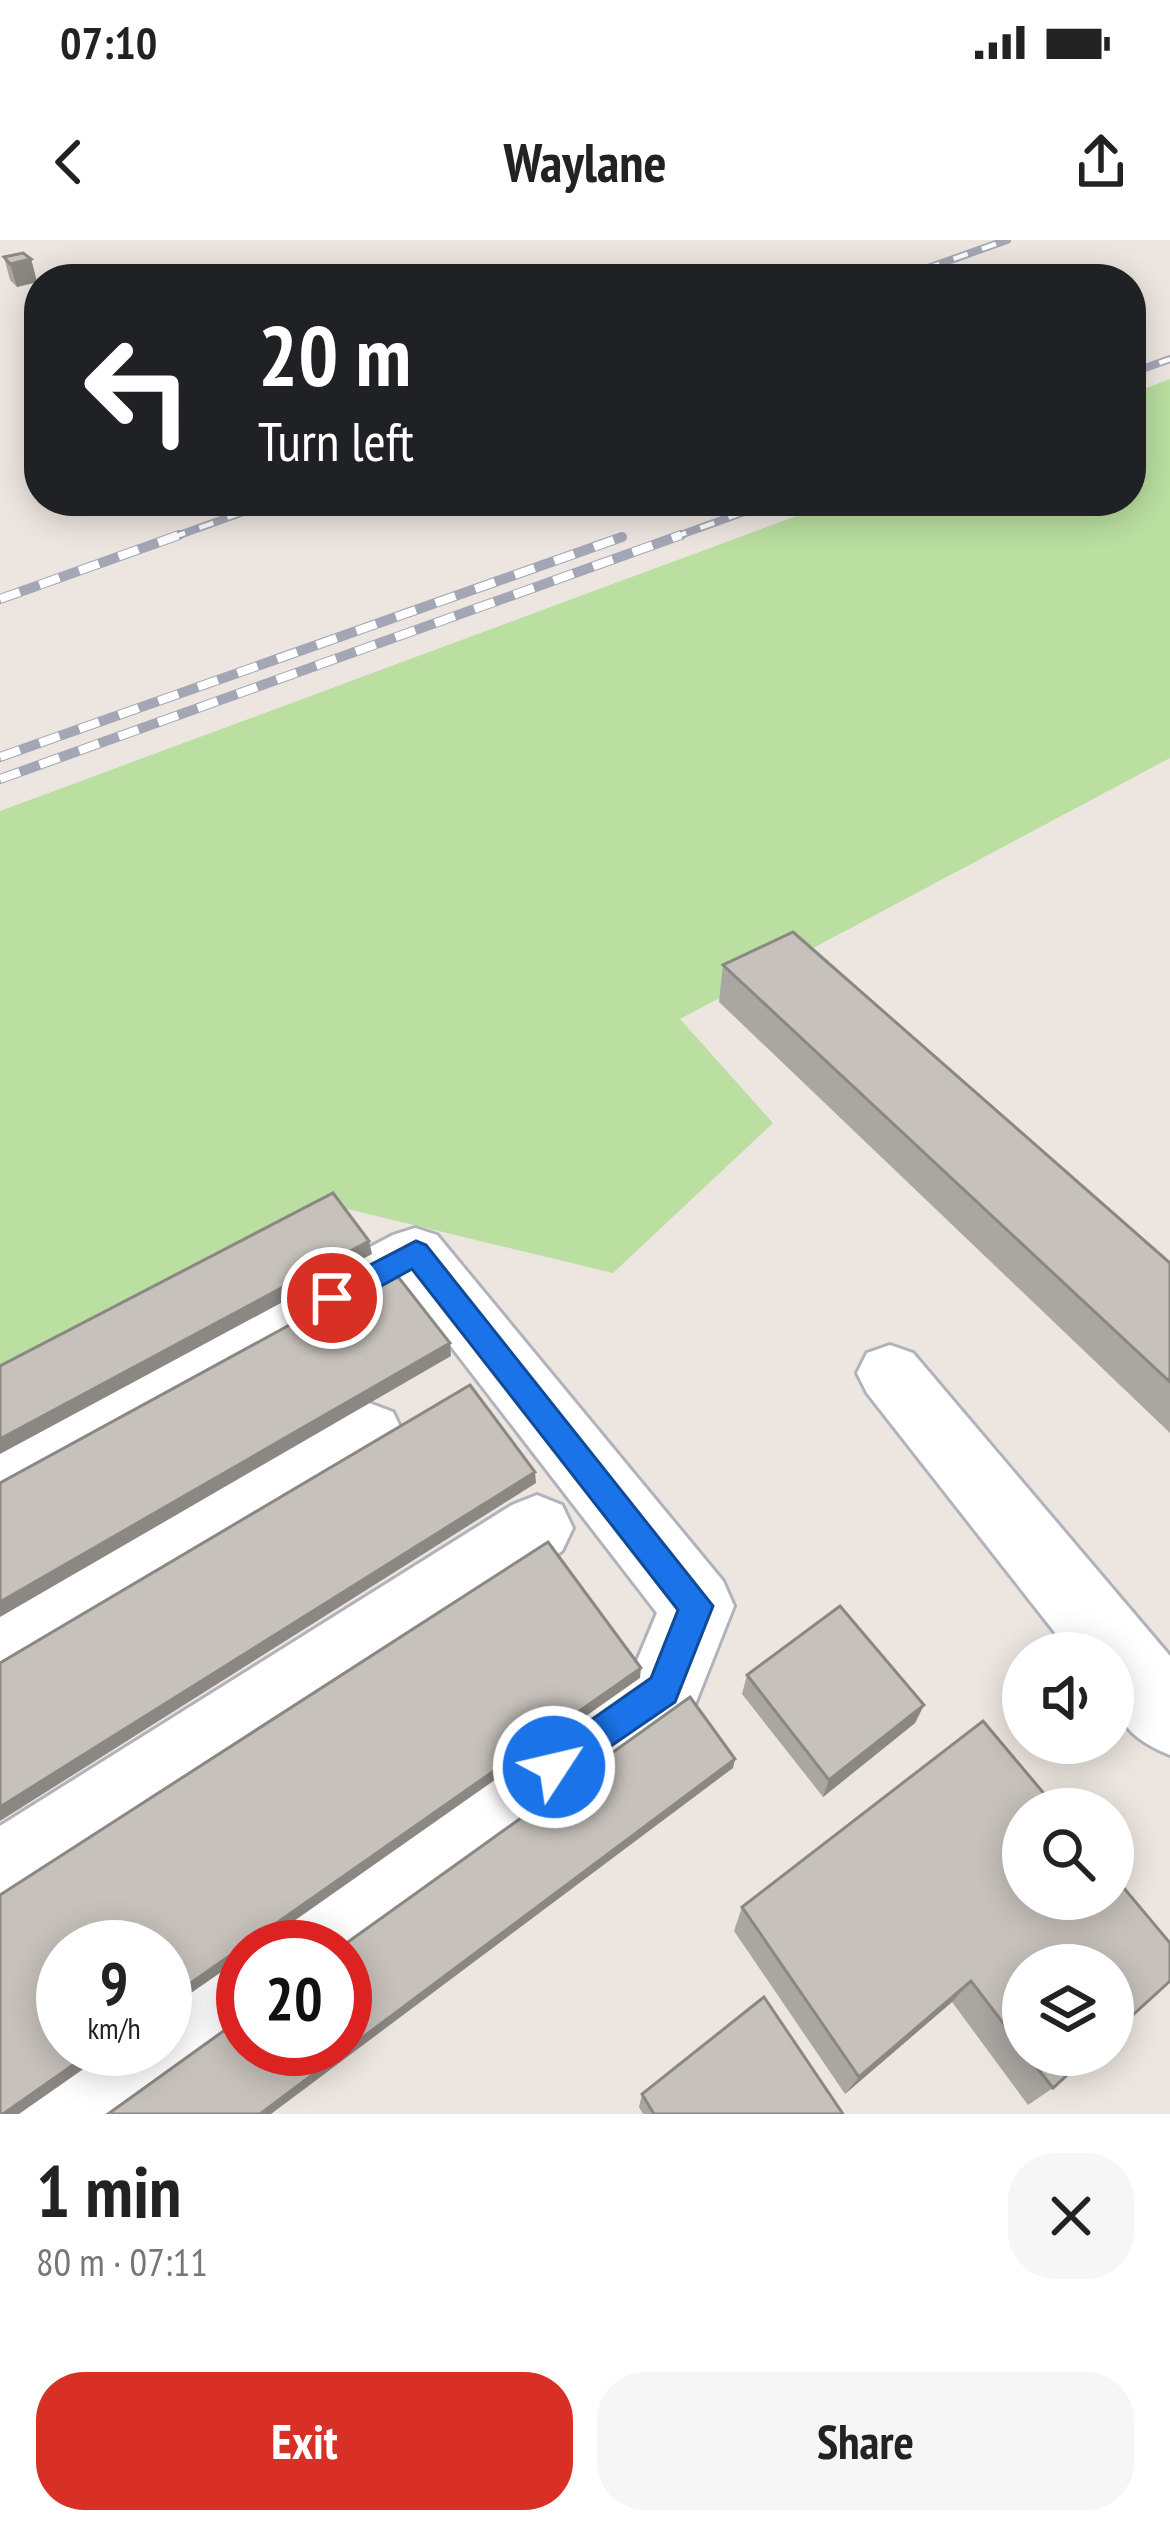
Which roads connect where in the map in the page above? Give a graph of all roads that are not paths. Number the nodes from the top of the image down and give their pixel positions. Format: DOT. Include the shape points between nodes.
graph roads {
  1 [pos="890,1373"];
  2 [pos="369,1433"];
  3 [pos="0,1479"];
  4 [pos="537,1528"];
  5 [pos="0,1651"];
  6 [pos="1170,1716"];
  7 [pos="0,1873"];
  8 [pos="336,1920"];
  9 [pos="115,2076"];
  10 [pos="61,2114"];
  1 -- 6 [label="lane"];
  2 -- 5 [label="lane"];
  3 -- 8 [label="lane" via="416,1253 697,1606 663,1690"];
  4 -- 7 [label="lane"];
  9 -- 10 [label="lane"];
}
